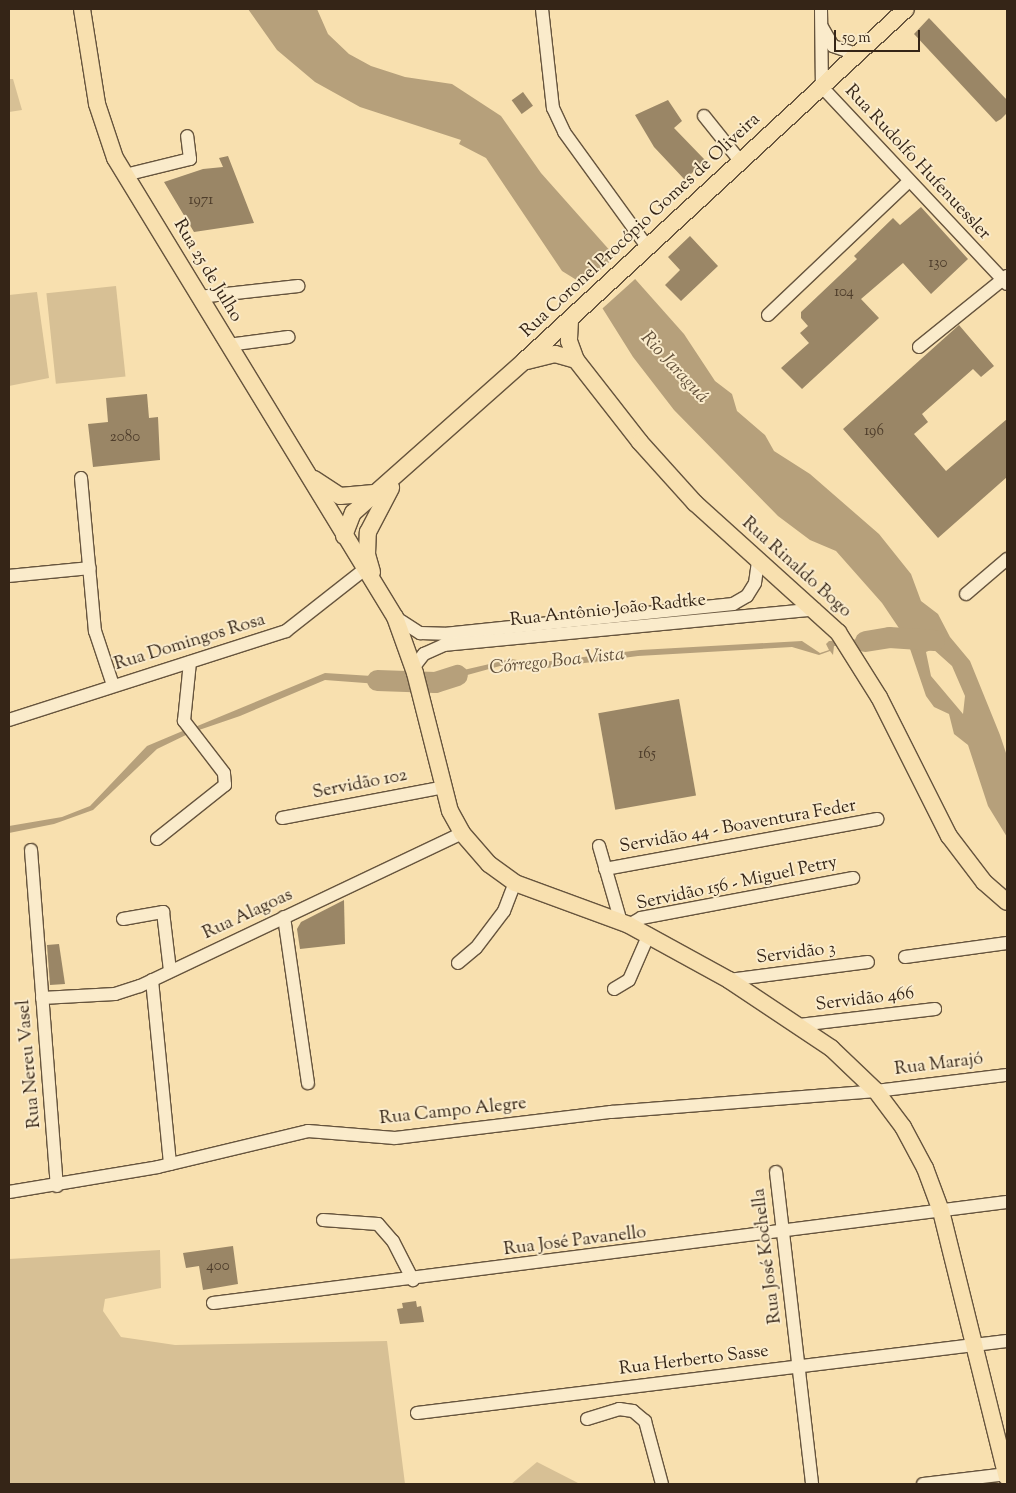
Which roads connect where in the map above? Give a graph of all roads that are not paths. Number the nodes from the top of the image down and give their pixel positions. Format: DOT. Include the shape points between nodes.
graph roads {
  1 [pos="82,9"];
  2 [pos="542,9"];
  3 [pos="821,9"];
  4 [pos="906,9"];
  5 [pos="821,22"];
  6 [pos="856,54"];
  7 [pos="822,87"];
  8 [pos="704,116"];
  9 [pos="187,136"];
  10 [pos="741,162"];
  11 [pos="125,175"];
  12 [pos="909,181"];
  13 [pos="642,254"];
  14 [pos="1006,280"];
  15 [pos="298,286"];
  16 [pos="199,297"];
  17 [pos="768,315"];
  18 [pos="574,316"];
  19 [pos="288,338"];
  20 [pos="228,345"];
  21 [pos="920,347"];
  22 [pos="576,360"];
  23 [pos="524,361"];
  24 [pos="305,472"];
  25 [pos="402,472"];
  26 [pos="82,478"];
  27 [pos="378,492"];
  28 [pos="344,536"];
  29 [pos="1007,559"];
  30 [pos="758,561"];
  31 [pos="90,568"];
  32 [pos="365,569"];
  33 [pos="9,576"];
  34 [pos="379,590"];
  35 [pos="966,594"];
  36 [pos="815,609"];
  37 [pos="395,617"];
  38 [pos="190,662"];
  39 [pos="415,675"];
  40 [pos="113,685"];
  41 [pos="11,716"];
  42 [pos="444,787"];
  43 [pos="282,818"];
  44 [pos="877,820"];
  45 [pos="462,834"];
  46 [pos="157,839"];
  47 [pos="599,846"];
  48 [pos="31,850"];
  49 [pos="605,868"];
  50 [pos="852,878"];
  51 [pos="515,883"];
  52 [pos="1007,902"];
  53 [pos="284,917"];
  54 [pos="123,919"];
  55 [pos="625,923"];
  56 [pos="649,934"];
  57 [pos="1007,943"];
  58 [pos="905,958"];
  59 [pos="868,962"];
  60 [pos="458,963"];
  61 [pos="170,971"];
  62 [pos="152,980"];
  63 [pos="729,980"];
  64 [pos="614,989"];
  65 [pos="42,998"];
  66 [pos="934,1010"];
  67 [pos="799,1025"];
  68 [pos="1007,1075"];
  69 [pos="308,1083"];
  70 [pos="876,1091"];
  71 [pos="170,1164"];
  72 [pos="776,1172"];
  73 [pos="57,1186"];
  74 [pos="9,1192"];
  75 [pos="1007,1202"];
  76 [pos="941,1211"];
  77 [pos="323,1220"];
  78 [pos="783,1234"];
  79 [pos="413,1280"];
  80 [pos="213,1303"];
  81 [pos="1007,1341"];
  82 [pos="976,1345"];
  83 [pos="798,1366"];
  84 [pos="417,1414"];
  85 [pos="586,1419"];
  86 [pos="1007,1475"];
  87 [pos="662,1484"];
  88 [pos="812,1484"];
  89 [pos="923,1484"];
  1 -- 11 [label="main road, Rua 25 de Julho" via="104,132"];
  2 -- 13 [label="street" via="553,108 564,132"];
  3 -- 5 [label="street"];
  4 -- 6 [label="main road, Rua Coronel Procópio Gomes de Oliveira"];
  5 -- 6 [label="street" via="833,46"];
  5 -- 7 [label="street"];
  6 -- 7 [label="main road, Rua Coronel Procópio Gomes de Oliveira"];
  7 -- 10 [label="main road, Rua Coronel Procópio Gomes de Oliveira"];
  7 -- 12 [label="street, Rua Rudolfo Hufenuessler"];
  8 -- 10 [label="street"];
  9 -- 11 [label="street" via="190,159"];
  10 -- 13 [label="main road, Rua Coronel Procópio Gomes de Oliveira"];
  11 -- 16 [label="main road, Rua 25 de Julho"];
  12 -- 14 [label="street, Rua Rudolfo Hufenuessler"];
  12 -- 17 [label="street"];
  13 -- 18 [label="main road, Rua Coronel Procópio Gomes de Oliveira"];
  14 -- 21 [label="street"];
  15 -- 16 [label="street"];
  16 -- 20 [label="main road, Rua 25 de Julho"];
  18 -- 22 [label="main road, Rua Rinaldo Bogo" via="569,341"];
  18 -- 23 [label="main road, Rua Coronel Procópio Gomes de Oliveira"];
  19 -- 20 [label="street"];
  20 -- 24 [label="main road, Rua 25 de Julho"];
  22 -- 23 [label="main road" via="555,354"];
  22 -- 30 [label="main road, Rua Rinaldo Bogo" via="640,442 695,503"];
  23 -- 25 [label="main road, Rua Coronel Procópio Gomes de Oliveira"];
  24 -- 27 [label="main road" via="340,496"];
  24 -- 28 [label="main road, Rua 25 de Julho"];
  25 -- 27 [label="main road, Rua Coronel Procópio Gomes de Oliveira"];
  25 -- 34 [label="main road, Rua Coronel Procópio Gomes de Oliveira" via="380,505 368,532 367,555"];
  26 -- 31 [label="street"];
  27 -- 28 [label="main road, Rua Coronel Procópio Gomes de Oliveira" via="348,519"];
  28 -- 32 [label="main road, Rua 25 de Julho"];
  29 -- 35 [label="street"];
  30 -- 36 [label="main road, Rua Rinaldo Bogo"];
  30 -- 37 [label="street, Rua Antônio João Radtke" via="755,583 747,596 733,604 444,634 420,633"];
  31 -- 33 [label="street"];
  31 -- 40 [label="street" via="95,631"];
  32 -- 34 [label="main road, Rua 25 de Julho"];
  32 -- 38 [label="street, Rua Domingos Rosa" via="286,631"];
  34 -- 37 [label="main road"];
  36 -- 39 [label="street, Rua Antônio João Radtke" via="444,645 424,654"];
  36 -- 52 [label="main road, Rua Rinaldo Bogo" via="858,659 949,836 984,882"];
  37 -- 39 [label="main road"];
  38 -- 40 [label="street, Rua Domingos Rosa"];
  38 -- 46 [label="street" via="184,721 224,773 225,785"];
  39 -- 42 [label="main road"];
  40 -- 41 [label="street, Rua Domingos Rosa"];
  42 -- 43 [label="street, Servidão 102"];
  42 -- 45 [label="main road"];
  44 -- 49 [label="street, Servidão 44 - Boaventura Feder"];
  45 -- 51 [label="main road" via="489,864"];
  45 -- 53 [label="street, Rua Alagoas"];
  47 -- 49 [label="street"];
  48 -- 65 [label="street, Rua Nereu Vasel"];
  49 -- 55 [label="street"];
  50 -- 55 [label="street, Servidão 156 - Miguel Petry"];
  51 -- 55 [label="main road"];
  51 -- 60 [label="street" via="504,911 476,948"];
  53 -- 61 [label="street, Rua Alagoas"];
  53 -- 69 [label="street"];
  54 -- 61 [label="street" via="163,912"];
  55 -- 56 [label="main road"];
  56 -- 63 [label="main road"];
  56 -- 64 [label="street" via="629,980"];
  57 -- 58 [label="street"];
  59 -- 63 [label="street, Servidão 3"];
  61 -- 62 [label="street, Rua Alagoas"];
  62 -- 65 [label="street, Rua Alagoas" via="115,994"];
  62 -- 71 [label="street"];
  63 -- 67 [label="main road"];
  65 -- 73 [label="street, Rua Nereu Vasel"];
  66 -- 67 [label="street, Servidão 466"];
  67 -- 70 [label="main road" via="831,1048"];
  68 -- 70 [label="street, Rua Marajó"];
  70 -- 71 [label="street, Rua Campo Alegre" via="611,1112 395,1138 308,1131"];
  70 -- 76 [label="main road" via="903,1127 926,1168"];
  71 -- 73 [label="street, Rua Campo Alegre"];
  72 -- 78 [label="street, Rua José Kochella"];
  73 -- 74 [label="street, Rua Campo Alegre"];
  75 -- 76 [label="street, Rua José Pavanello"];
  76 -- 78 [label="street, Rua José Pavanello"];
  76 -- 82 [label="main road"];
  77 -- 79 [label="street" via="378,1224 393,1241"];
  78 -- 79 [label="street, Rua José Pavanello"];
  78 -- 83 [label="street, Rua José Kochella"];
  79 -- 80 [label="street, Rua José Pavanello"];
  81 -- 82 [label="street, Rua Herberto Sasse"];
  82 -- 83 [label="street, Rua Herberto Sasse"];
  82 -- 86 [label="main road"];
  83 -- 84 [label="street, Rua Herberto Sasse"];
  83 -- 88 [label="street, Rua José Kochella"];
  85 -- 87 [label="street" via="619,1409 633,1411 645,1421"];
  86 -- 89 [label="street"];
}
